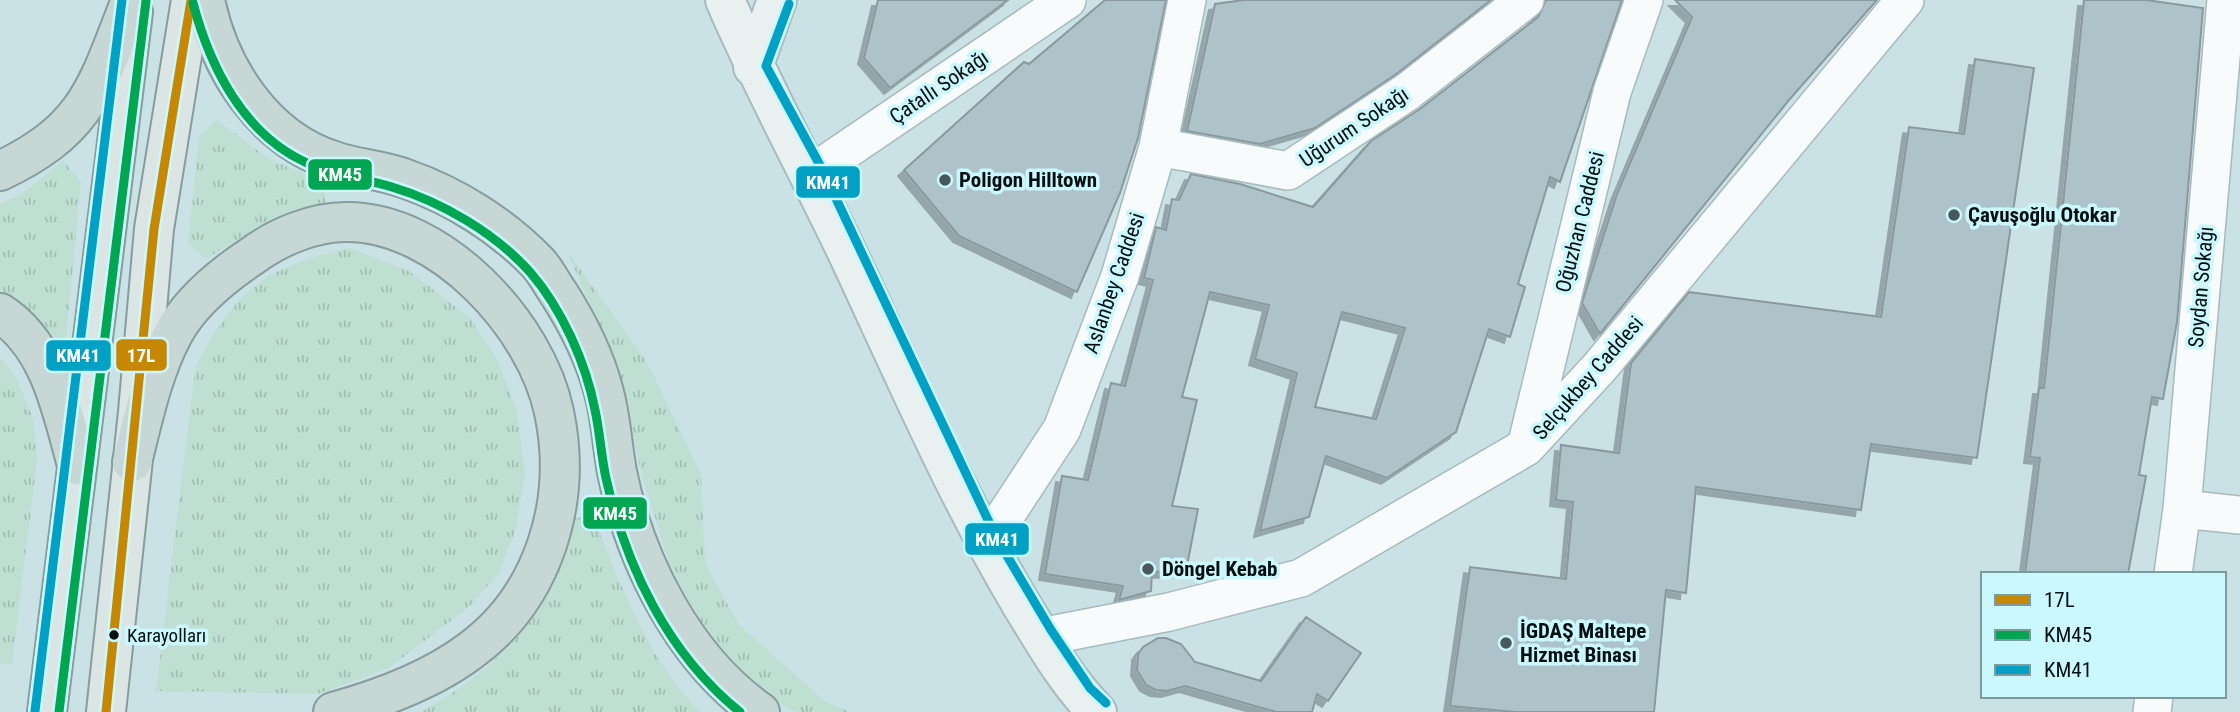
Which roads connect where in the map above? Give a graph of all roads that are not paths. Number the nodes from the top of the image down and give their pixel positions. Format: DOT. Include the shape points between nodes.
graph roads {
  1 [pos="133,0"];
  2 [pos="191,0"];
  3 [pos="205,0"];
  4 [pos="725,0"];
  5 [pos="777,0"];
  6 [pos="1067,0"];
  7 [pos="1187,0"];
  8 [pos="1525,0"];
  9 [pos="1643,0"];
  10 [pos="1905,0"];
  11 [pos="2226,0"];
  12 [pos="753,67"];
  13 [pos="1158,147"];
  14 [pos="0,171"];
  15 [pos="811,174"];
  16 [pos="0,313"];
  17 [pos="1526,447"];
  18 [pos="132,462"];
  19 [pos="77,465"];
  20 [pos="2182,509"];
  21 [pos="2240,515"];
  22 [pos="986,545"];
  23 [pos="2173,572"];
  24 [pos="1041,637"];
  25 [pos="47,712"];
  26 [pos="106,712"];
  27 [pos="333,712"];
  28 [pos="760,712"];
  29 [pos="1097,712"];
  1 -- 14 [label="highway" via="98,83 72,124 35,155"];
  1 -- 19 [label="main road"];
  2 -- 18 [label="main road" via="156,216"];
  3 -- 28 [label="highway" via="226,62 251,103 283,135 332,161 406,178 475,210 539,264 580,327 603,389 618,475 639,546 671,611 703,660"];
  4 -- 12 [label="main road"];
  5 -- 12 [label="main road"];
  6 -- 15 [label="street, Çatallı Sokağı"];
  7 -- 13 [label="street, Aslanbey Caddesi"];
  8 -- 13 [label="street, Uğurum Sokağı" via="1407,92 1288,171"];
  9 -- 17 [label="street, Oğuzhan Caddesi" via="1612,92"];
  10 -- 17 [label="street, Selçukbey Caddesi" via="1600,368"];
  11 -- 20 [label="street, Soydan Sokağı"];
  12 -- 15 [label="main road"];
  13 -- 22 [label="street, Aslanbey Caddesi" via="1120,276 1062,429"];
  15 -- 22 [label="main road"];
  16 -- 19 [label="highway" via="35,347 54,387"];
  17 -- 24 [label="street, Selçukbey Caddesi" via="1301,578 1169,612"];
  18 -- 26 [label="main road"];
  18 -- 27 [label="highway" via="151,386 173,333 199,299 231,270 268,245 299,232 335,223 366,224 419,242 472,278 514,323 554,411 557,436 556,516 536,573 503,621 471,651 403,688"];
  19 -- 25 [label="main road"];
  20 -- 21 [label="street"];
  20 -- 23 [label="street, Soydan Sokağı"];
  22 -- 24 [label="main road"];
  24 -- 29 [label="main road"];
}
